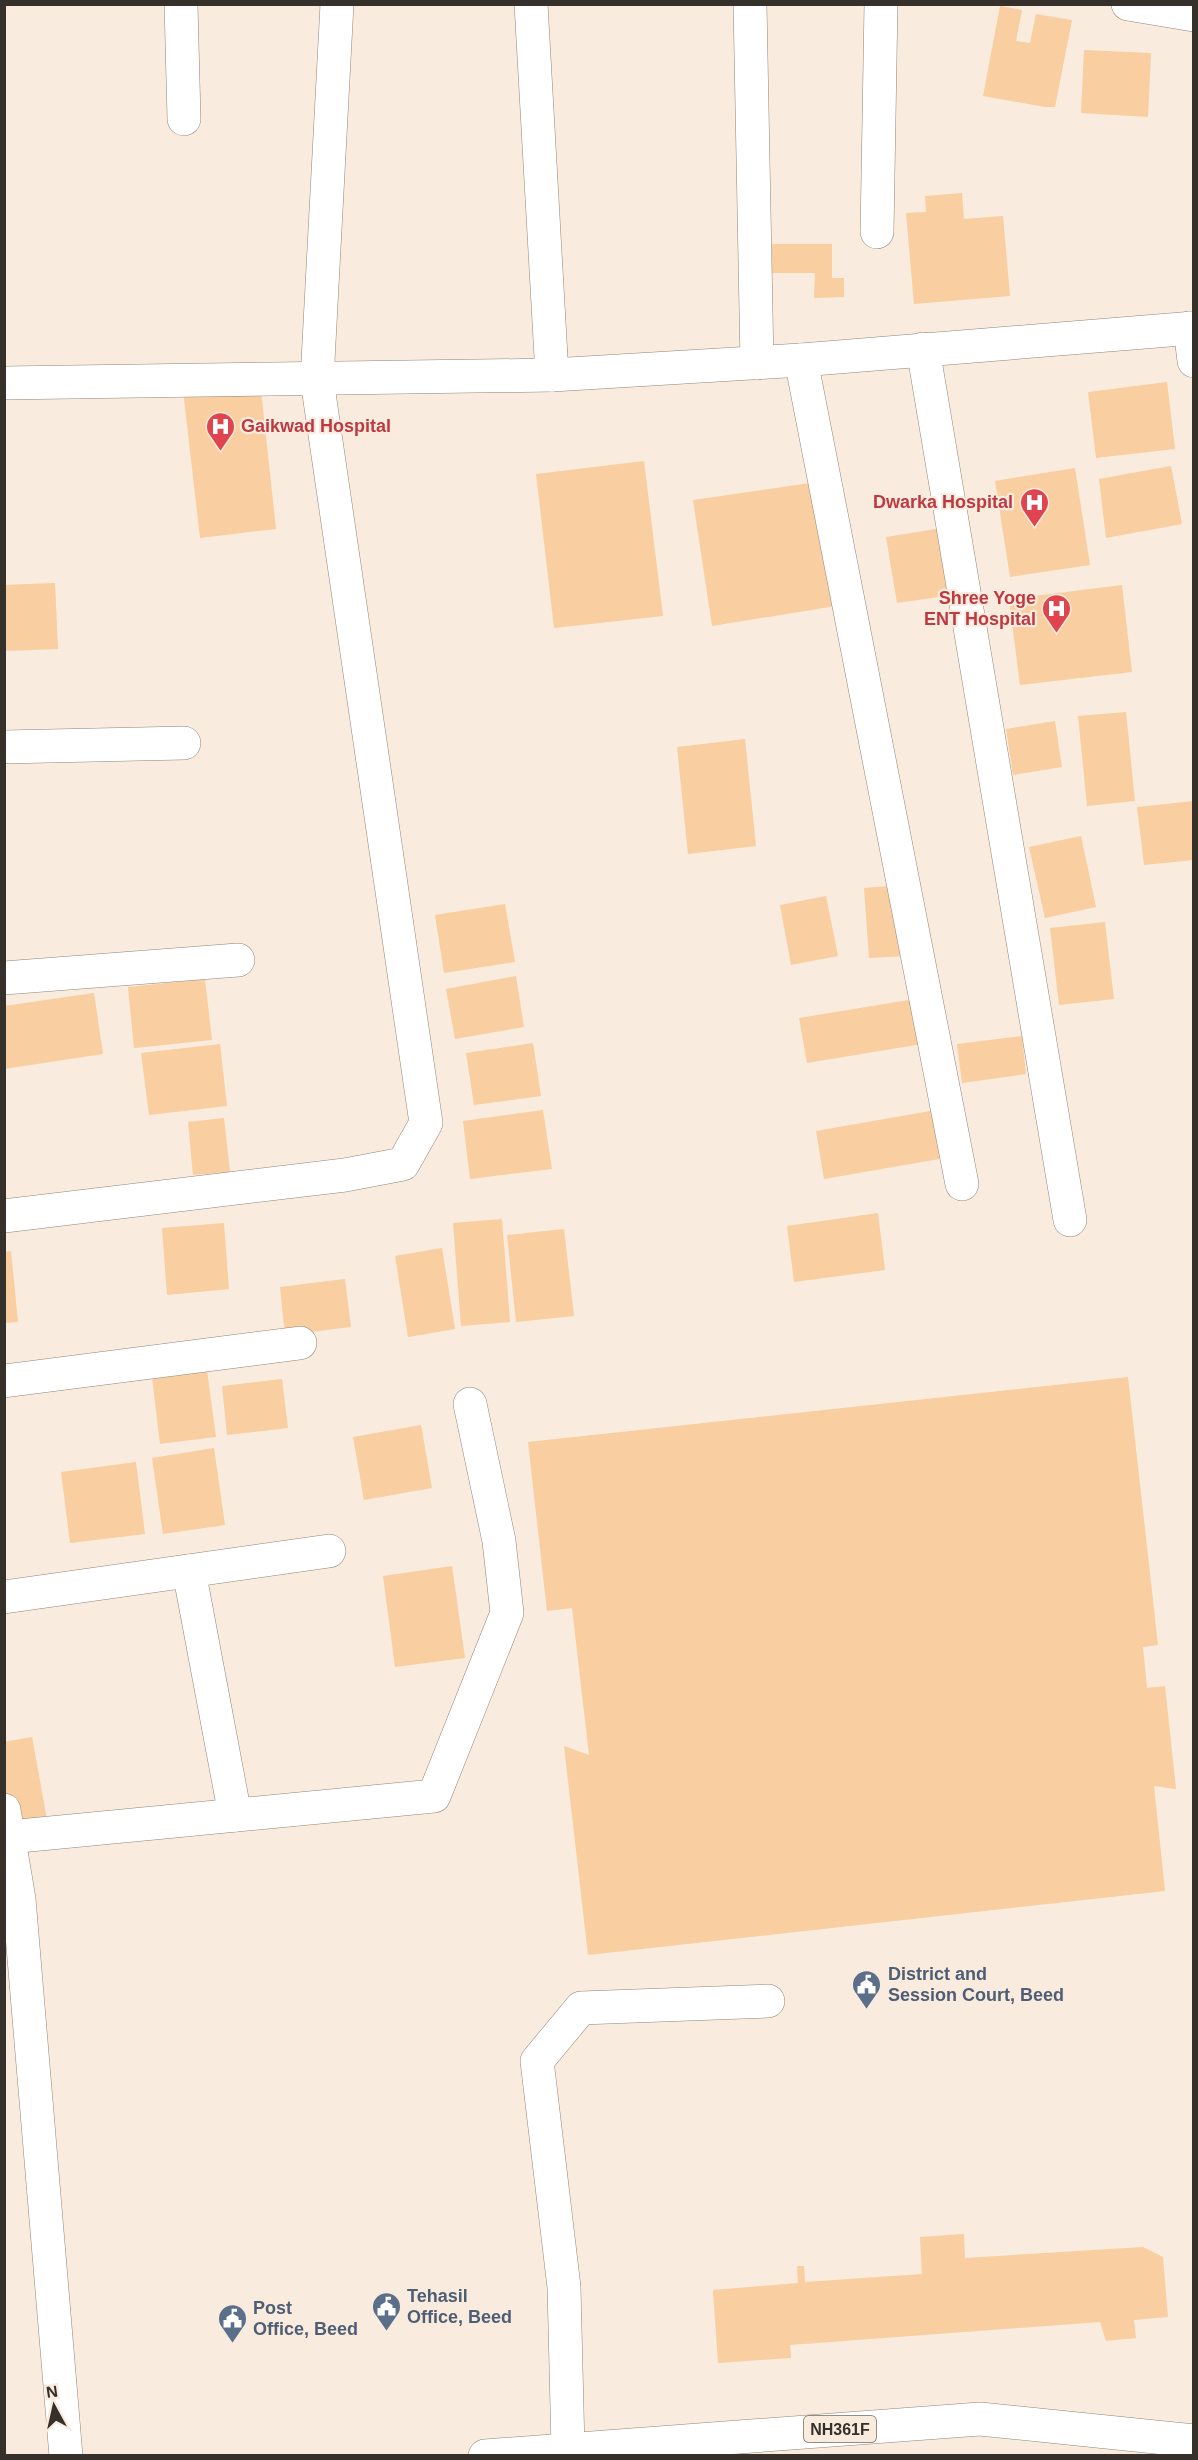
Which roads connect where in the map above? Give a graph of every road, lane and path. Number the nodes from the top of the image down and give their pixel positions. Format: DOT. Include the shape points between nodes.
graph roads {
  1 [pos="180,4"];
  2 [pos="337,4"];
  3 [pos="531,4"];
  4 [pos="750,4"];
  5 [pos="881,4"];
  6 [pos="1128,4"];
  7 [pos="1194,15"];
  8 [pos="184,118"];
  9 [pos="877,232"];
  10 [pos="1192,328"];
  11 [pos="923,349"];
  12 [pos="801,360"];
  13 [pos="1194,361"];
  14 [pos="757,363"];
  15 [pos="552,375"];
  16 [pos="317,380"];
  17 [pos="4,383"];
  18 [pos="184,743"];
  19 [pos="4,747"];
  20 [pos="238,960"];
  21 [pos="4,978"];
  22 [pos="962,1184"];
  23 [pos="4,1216"];
  24 [pos="1070,1220"];
  25 [pos="300,1343"];
  26 [pos="4,1381"];
  27 [pos="470,1404"];
  28 [pos="329,1551"];
  29 [pos="189,1571"];
  30 [pos="4,1597"];
  31 [pos="235,1815"];
  32 [pos="7,1824"];
  33 [pos="12,1900"];
  34 [pos="768,2001"];
  35 [pos="1194,2440"];
  36 [pos="568,2449"];
  37 [pos="66,2456"];
  38 [pos="485,2456"];
  1 -- 8 [label="main road"];
  2 -- 16 [label="main road"];
  3 -- 15 [label="main road"];
  4 -- 14 [label="main road"];
  5 -- 9 [label="main road"];
  6 -- 7 [label="main road"];
  10 -- 11 [label="main road"];
  10 -- 13 [label="main road"];
  11 -- 12 [label="main road"];
  11 -- 24 [label="main road"];
  12 -- 14 [label="main road"];
  12 -- 22 [label="main road"];
  14 -- 15 [label="main road"];
  15 -- 16 [label="main road"];
  16 -- 17 [label="main road"];
  16 -- 23 [label="main road" via="426,1123 403,1164"];
  18 -- 19 [label="main road"];
  20 -- 21 [label="main road"];
  25 -- 26 [label="main road"];
  27 -- 31 [label="main road" via="499,1541 507,1613 434,1796"];
  28 -- 29 [label="main road"];
  29 -- 30 [label="main road"];
  29 -- 31 [label="main road"];
  31 -- 32 [label="main road"];
  32 -- 33 [label="main road"];
  33 -- 37 [label="main road"];
  34 -- 36 [label="main road" via="581,2008 537,2061 564,2287"];
  35 -- 36 [label="main road, NH361F" via="980,2419"];
  36 -- 38 [label="main road, NH361F"];
}
